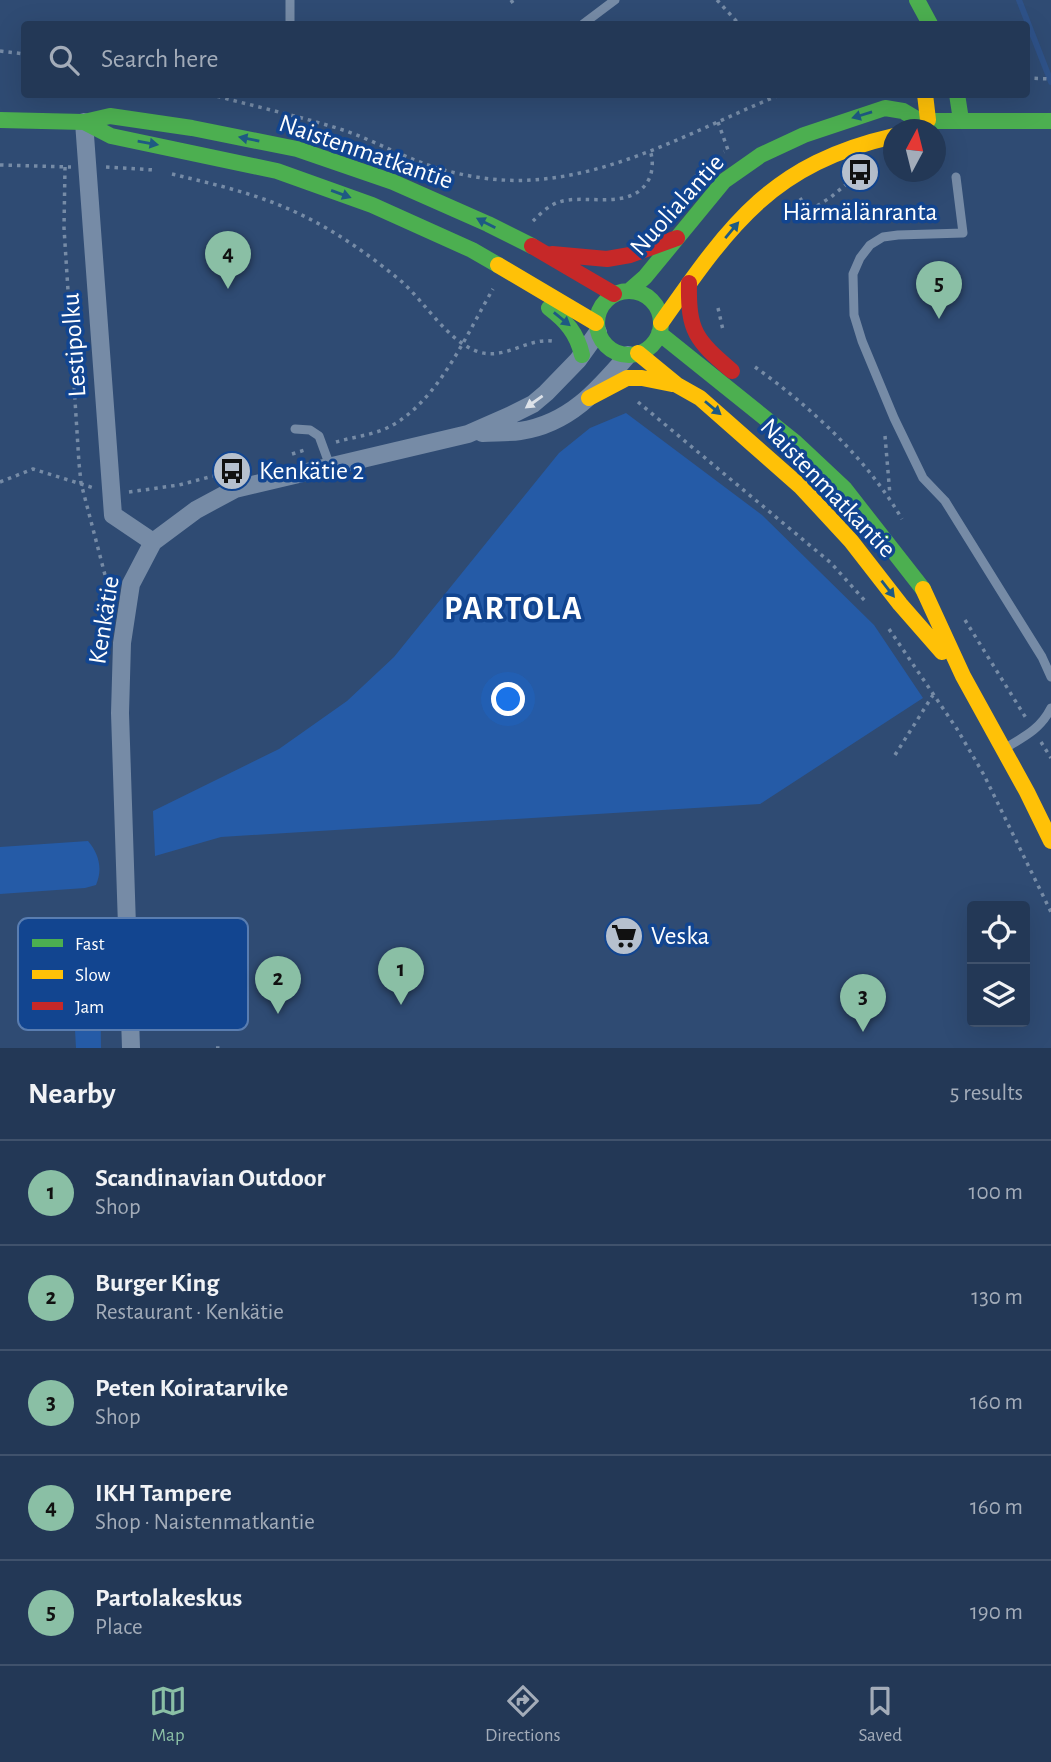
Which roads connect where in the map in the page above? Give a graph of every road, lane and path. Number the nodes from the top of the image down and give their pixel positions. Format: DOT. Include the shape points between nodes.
graph roads {
  1 [pos="290,0"];
  2 [pos="615,0"];
  3 [pos="717,0"];
  4 [pos="290,21"];
  5 [pos="587,21"];
  6 [pos="736,21"];
  7 [pos="0,51"];
  8 [pos="21,54"];
  9 [pos="1030,78"];
  10 [pos="1051,79"];
  11 [pos="224,98"];
  12 [pos="774,98"];
  13 [pos="924,98"];
  14 [pos="958,98"];
  15 [pos="914,119"];
  16 [pos="921,119"];
  17 [pos="0,120"];
  18 [pos="961,120"];
  19 [pos="946,121"];
  20 [pos="1051,121"];
  21 [pos="84,122"];
  22 [pos="718,122"];
  23 [pos="883,139"];
  24 [pos="650,150"];
  25 [pos="727,150"];
  26 [pos="871,164"];
  27 [pos="0,165"];
  28 [pos="65,167"];
  29 [pos="87,167"];
  30 [pos="160,170"];
  31 [pos="171,173"];
  32 [pos="956,177"];
  33 [pos="800,198"];
  34 [pos="531,223"];
  35 [pos="677,238"];
  36 [pos="472,250"];
  37 [pos="547,254"];
  38 [pos="689,283"];
  39 [pos="494,287"];
  40 [pos="621,293"];
  41 [pos="597,328"];
  42 [pos="660,328"];
  43 [pos="462,342"];
  44 [pos="633,354"];
  45 [pos="580,357"];
  46 [pos="613,384"];
  47 [pos="677,385"];
  48 [pos="589,398"];
  49 [pos="888,404"];
  50 [pos="754,408"];
  51 [pos="295,429"];
  52 [pos="468,433"];
  53 [pos="323,445"];
  54 [pos="284,456"];
  55 [pos="330,466"];
  56 [pos="219,475"];
  57 [pos="0,482"];
  58 [pos="81,484"];
  59 [pos="112,493"];
  60 [pos="890,497"];
  61 [pos="153,542"];
  62 [pos="105,575"];
  63 [pos="873,609"];
  64 [pos="888,629"];
  65 [pos="963,676"];
  66 [pos="1051,677"];
  67 [pos="933,695"];
  68 [pos="1051,708"];
  69 [pos="1002,749"];
  70 [pos="895,755"];
  71 [pos="1051,841"];
  72 [pos="1051,912"];
  73 [pos="127,918"];
  74 [pos="130,1030"];
  75 [pos="131,1048"];
  1 -- 4 [label="lane"];
  2 -- 5 [label="lane"];
  3 -- 6 [label="path"];
  7 -- 8 [label="path"];
  9 -- 10 [label="path"];
  11 -- 24 [label="path" via="344,130 435,167 480,178 555,178"];
  12 -- 22 [label="path"];
  13 -- 16 [label="main road"];
  14 -- 18 [label="main road"];
  15 -- 35 [label="main road, Nuolialantie, one-way" via="903,111 885,108 761,155 724,181"];
  17 -- 21 [label="main road, Naistenmatkantie"];
  18 -- 19 [label="main road, Nuolialantie"];
  18 -- 20 [label="main road, Nuolialantie"];
  21 -- 29 [label="street, Lestipolku"];
  21 -- 36 [label="main road, Naistenmatkantie, one-way" via="111,136 277,172 372,205"];
  37 -- 21 [label="main road, Naistenmatkantie, one-way" via="416,191 297,149 110,116"];
  22 -- 24 [label="path"];
  22 -- 25 [label="path"];
  38 -- 23 [label="main road, one-way" via="754,206 786,179 837,152"];
  24 -- 34 [label="path" via="650,177 630,195 560,201"];
  26 -- 33 [label="path" via="809,211"];
  27 -- 28 [label="path"];
  28 -- 29 [label="path"];
  28 -- 58 [label="path" via="64,228"];
  29 -- 30 [label="path"];
  29 -- 59 [label="street, Lestipolku"];
  31 -- 43 [label="path" via="284,207 333,232 403,284"];
  32 -- 49 [label="lane" via="963,233 883,237 870,245 853,274 854,315"];
  35 -- 37 [label="main road" via="607,259"];
  35 -- 40 [label="main road, Nuolialantie" via="645,277"];
  36 -- 41 [label="main road, Naistenmatkantie"];
  36 -- 45 [label="main road, one-way" via="477,266 570,324 580,341"];
  37 -- 40 [label="main road, Naistenmatkantie"];
  38 -- 42 [label="main road"];
  38 -- 50 [label="main road" via="693,335 745,383"];
  39 -- 43 [label="path"];
  40 -- 41 [label="main road" via="603,304"];
  40 -- 42 [label="main road" via="648,297 655,304"];
  41 -- 44 [label="main road" via="610,349"];
  41 -- 45 [label="street, Kenkätie"];
  42 -- 44 [label="main road" via="647,349"];
  42 -- 50 [label="main road, Naistenmatkantie"];
  43 -- 45 [label="path" via="496,354 540,340 552,341"];
  43 -- 53 [label="path" via="432,391 406,416 386,428"];
  44 -- 47 [label="main road, Naistenmatkantie"];
  44 -- 48 [label="street, Kenkätie"];
  45 -- 52 [label="street, Kenkätie, one-way" via="533,404"];
  46 -- 47 [label="main road" via="637,377"];
  46 -- 48 [label="main road"];
  46 -- 63 [label="path" via="831,563"];
  47 -- 65 [label="main road, Naistenmatkantie, one-way" via="700,398 800,487"];
  48 -- 52 [label="street, Kenkätie" via="547,424 521,431"];
  49 -- 60 [label="path" via="885,444"];
  49 -- 66 [label="lane" via="923,478 945,501"];
  50 -- 65 [label="main road, Naistenmatkantie" via="844,488 885,538 922,587"];
  51 -- 53 [label="lane" via="310,430"];
  52 -- 55 [label="street, Kenkätie"];
  53 -- 54 [label="path"];
  53 -- 55 [label="lane"];
  55 -- 61 [label="street, Kenkätie" via="235,489 196,510"];
  56 -- 59 [label="path"];
  57 -- 58 [label="path" via="33,469"];
  58 -- 59 [label="path"];
  58 -- 62 [label="path"];
  59 -- 61 [label="street, Lestipolku" via="113,515"];
  61 -- 73 [label="street, Kenkätie" via="131,584 122,643"];
  64 -- 67 [label="path"];
  65 -- 69 [label="main road, Naistenmatkantie"];
  67 -- 70 [label="path"];
  67 -- 72 [label="path" via="984,775"];
  68 -- 69 [label="lane" via="1034,731"];
  69 -- 71 [label="main road, Naistenmatkantie"];
  74 -- 75 [label="street, Kenkätie"];
}
